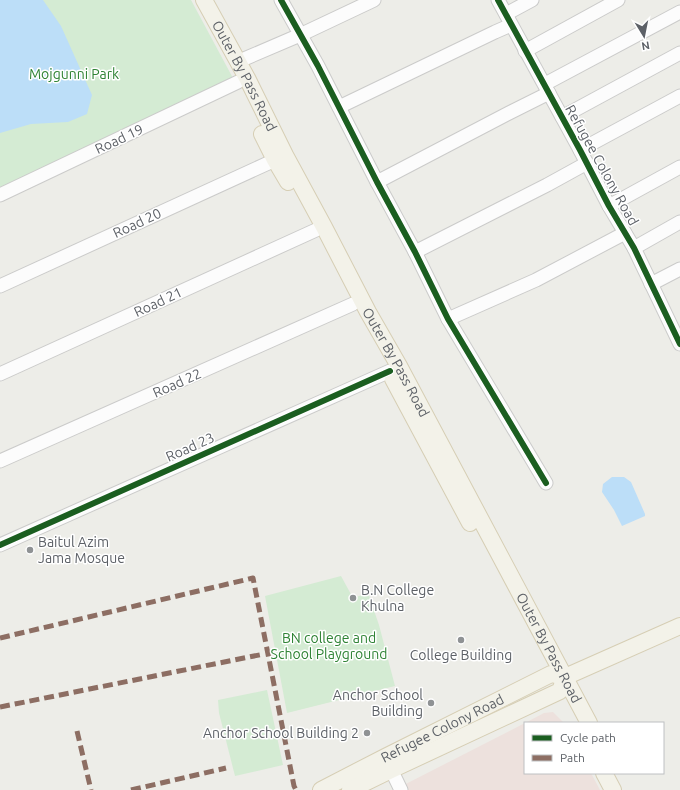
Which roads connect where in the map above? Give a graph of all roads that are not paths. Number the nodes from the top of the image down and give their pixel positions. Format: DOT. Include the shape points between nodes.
graph roads {
  1 [pos="194,0"];
  2 [pos="204,0"];
  3 [pos="281,0"];
  4 [pos="374,0"];
  5 [pos="498,0"];
  6 [pos="532,0"];
  7 [pos="618,0"];
  8 [pos="680,12"];
  9 [pos="509,20"];
  10 [pos="300,35"];
  11 [pos="525,51"];
  12 [pos="680,53"];
  13 [pos="237,62"];
  14 [pos="238,82"];
  15 [pos="547,89"];
  16 [pos="680,96"];
  17 [pos="339,106"];
  18 [pos="562,117"];
  19 [pos="580,150"];
  20 [pos="275,160"];
  21 [pos="587,163"];
  22 [pos="680,167"];
  23 [pos="377,182"];
  24 [pos="0,195"];
  25 [pos="609,206"];
  26 [pos="680,222"];
  27 [pos="316,230"];
  28 [pos="625,233"];
  29 [pos="634,248"];
  30 [pos="415,252"];
  31 [pos="680,269"];
  32 [pos="651,284"];
  33 [pos="0,286"];
  34 [pos="353,304"];
  35 [pos="448,319"];
  36 [pos="679,337"];
  37 [pos="390,371"];
  38 [pos="0,374"];
  39 [pos="0,461"];
  40 [pos="546,483"];
  41 [pos="0,545"];
  42 [pos="680,626"];
  43 [pos="559,681"];
  44 [pos="577,722"];
  45 [pos="588,722"];
  46 [pos="388,763"];
  47 [pos="605,774"];
  48 [pos="616,774"];
  49 [pos="322,790"];
  50 [pos="350,790"];
  51 [pos="401,790"];
  52 [pos="613,790"];
  53 [pos="624,790"];
  1 -- 14 [label="main road, Outer By Pass Road"];
  2 -- 13 [label="main road, Outer By Pass Road"];
  3 -- 10 [label="street"];
  4 -- 10 [label="street"];
  5 -- 9 [label="street, Refugee Colony Road"];
  6 -- 9 [label="street"];
  7 -- 11 [label="street"];
  8 -- 15 [label="street"];
  9 -- 11 [label="street, Refugee Colony Road"];
  9 -- 17 [label="street" via="495,32"];
  10 -- 13 [label="street"];
  10 -- 17 [label="street"];
  11 -- 15 [label="street, Refugee Colony Road"];
  12 -- 18 [label="street"];
  13 -- 43 [label="main road, Outer By Pass Road" via="368,312 400,366"];
  14 -- 20 [label="main road, Outer By Pass Road"];
  14 -- 24 [label="street, Road 19"];
  15 -- 18 [label="street, Refugee Colony Road"];
  15 -- 23 [label="street" via="509,113"];
  16 -- 19 [label="street"];
  17 -- 23 [label="street"];
  18 -- 19 [label="street, Refugee Colony Road"];
  19 -- 21 [label="street, Refugee Colony Road"];
  20 -- 27 [label="main road, Outer By Pass Road"];
  20 -- 33 [label="street, Road 20"];
  21 -- 25 [label="street, Refugee Colony Road"];
  21 -- 30 [label="street"];
  22 -- 25 [label="street"];
  23 -- 30 [label="street"];
  25 -- 28 [label="street, Refugee Colony Road"];
  26 -- 29 [label="street"];
  27 -- 34 [label="main road, Outer By Pass Road"];
  27 -- 38 [label="street, Road 21"];
  28 -- 29 [label="street, Refugee Colony Road"];
  28 -- 35 [label="street" via="536,280"];
  29 -- 32 [label="street, Refugee Colony Road"];
  30 -- 35 [label="street"];
  31 -- 32 [label="street"];
  32 -- 36 [label="street, Refugee Colony Road"];
  34 -- 37 [label="main road, Outer By Pass Road"];
  34 -- 39 [label="street, Road 22"];
  35 -- 40 [label="street"];
  37 -- 41 [label="street, Road 23"];
  37 -- 43 [label="main road, Outer By Pass Road"];
  42 -- 43 [label="main road, Refugee Colony Road"];
  43 -- 44 [label="main road, Outer By Pass Road"];
  43 -- 45 [label="main road, Outer By Pass Road"];
  43 -- 46 [label="main road, Refugee Colony Road"];
  46 -- 49 [label="main road, Refugee Colony Road"];
  46 -- 50 [label="main road, Refugee Colony Road"];
  46 -- 51 [label="street"];
  47 -- 52 [label="main road"];
  48 -- 53 [label="main road"];
}
